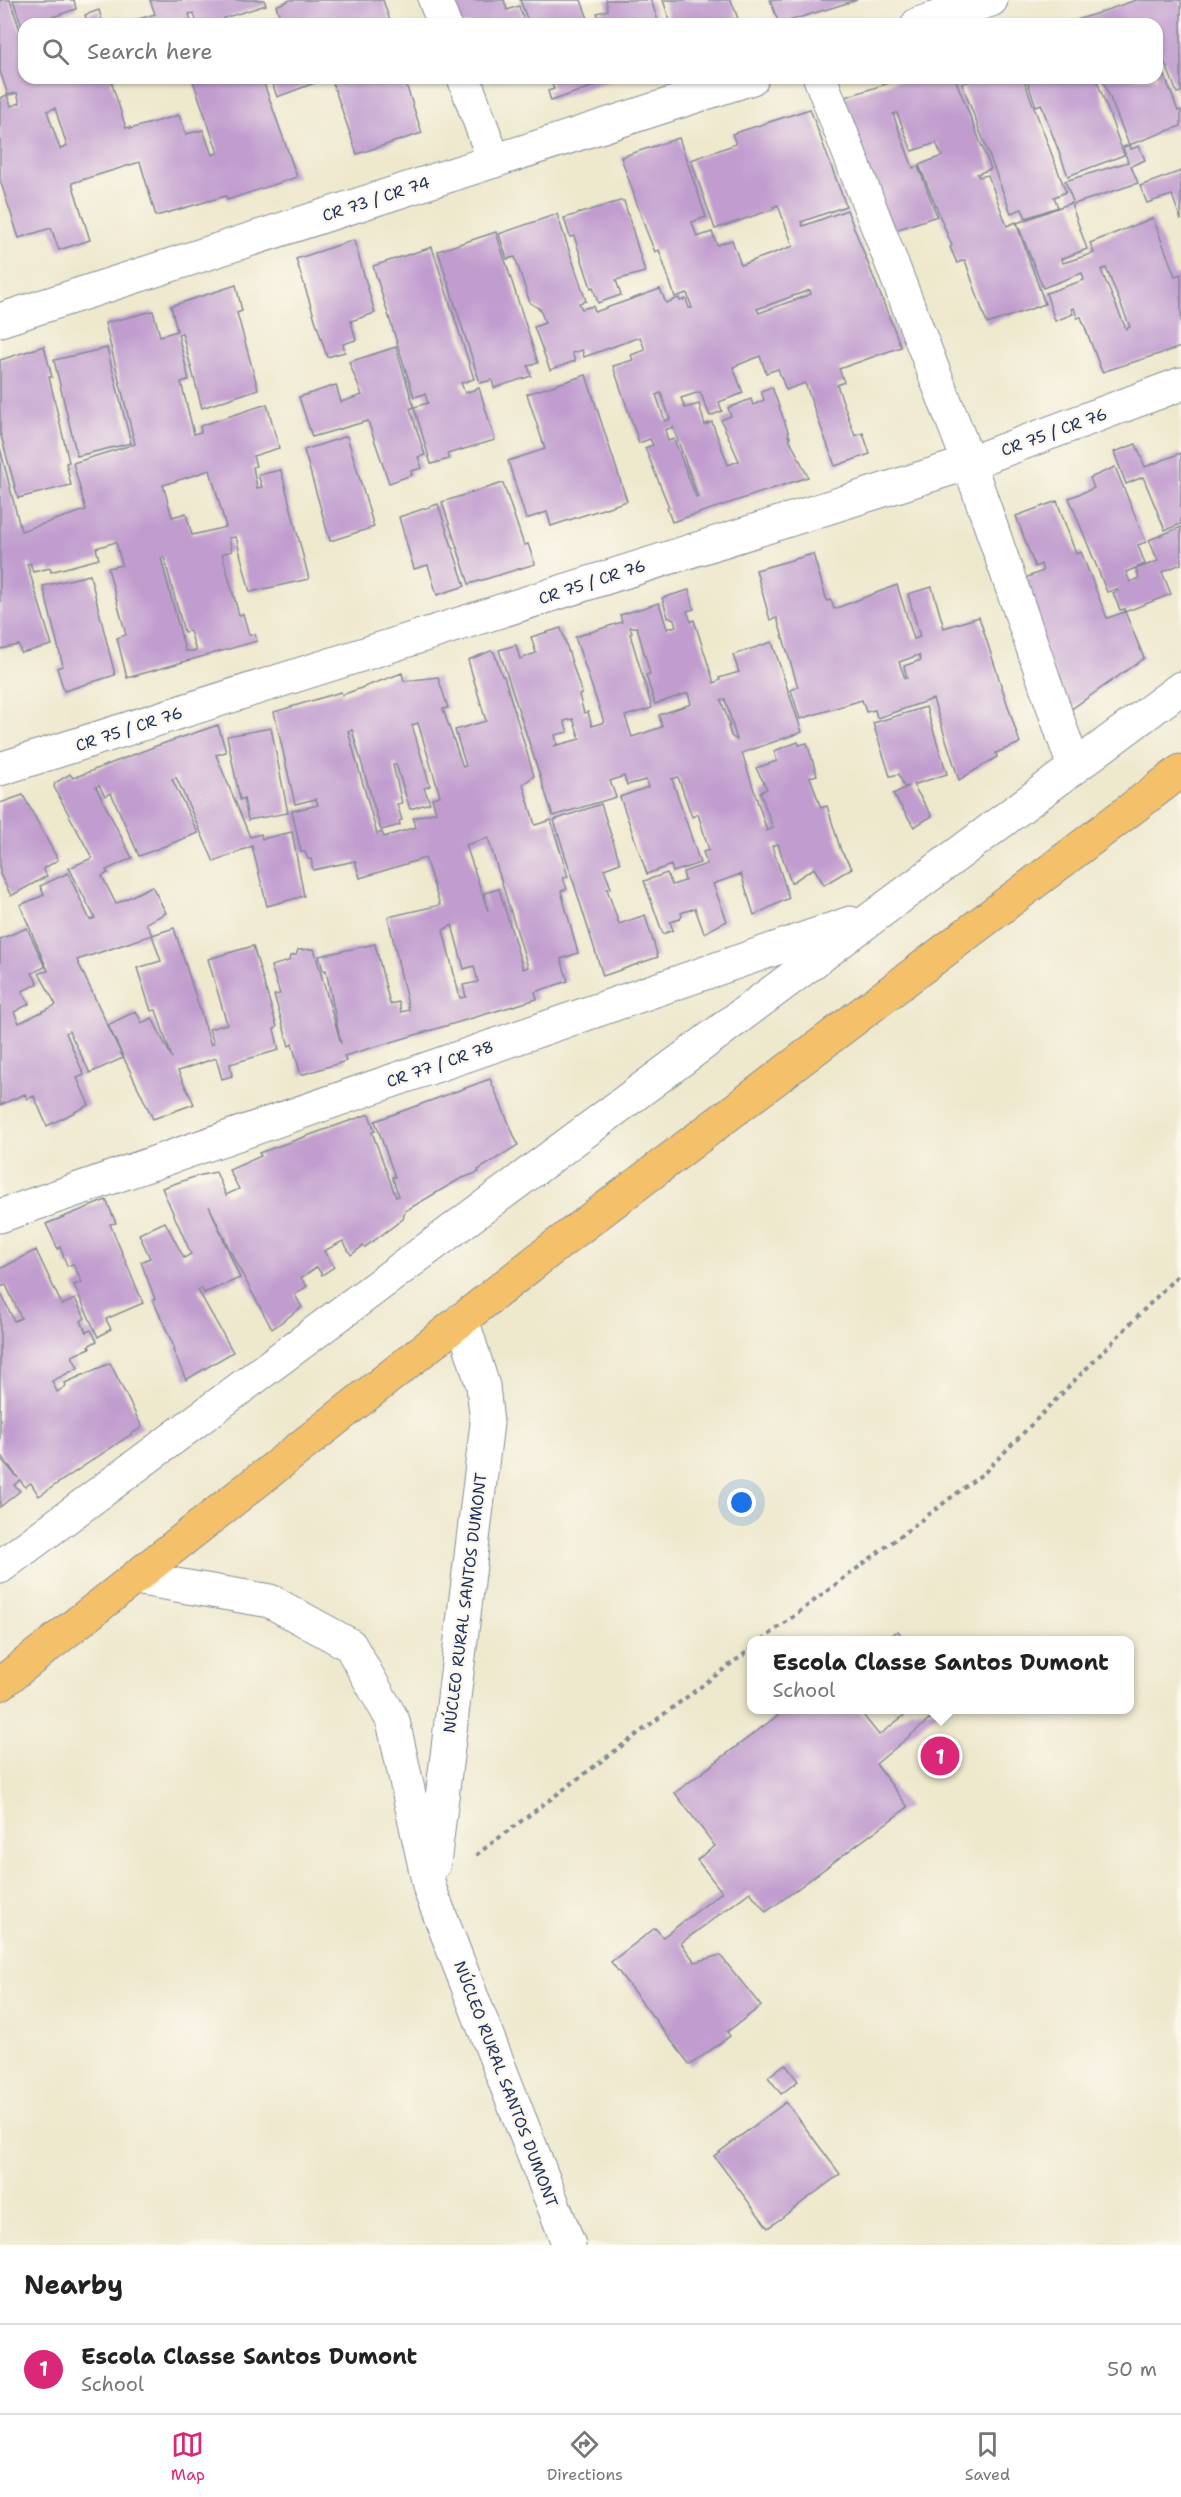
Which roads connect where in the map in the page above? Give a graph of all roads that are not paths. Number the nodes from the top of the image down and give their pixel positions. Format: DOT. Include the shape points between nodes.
graph roads {
  1 [pos="435,0"];
  2 [pos="991,0"];
  3 [pos="442,18"];
  4 [pos="936,18"];
  5 [pos="466,84"];
  6 [pos="733,84"];
  7 [pos="822,84"];
  8 [pos="494,161"];
  9 [pos="0,320"];
  10 [pos="1181,384"];
  11 [pos="969,463"];
  12 [pos="1181,688"];
  13 [pos="1074,768"];
  14 [pos="0,769"];
  15 [pos="1181,771"];
  16 [pos="880,912"];
  17 [pos="0,1216"];
  18 [pos="462,1319"];
  19 [pos="0,1567"];
  20 [pos="135,1578"];
  21 [pos="0,1684"];
  22 [pos="430,1890"];
  23 [pos="569,2245"];
  1 -- 3 [label="street"];
  2 -- 4 [label="street"];
  5 -- 8 [label="street"];
  6 -- 8 [label="street, CR 73 / CR 74"];
  7 -- 11 [label="street"];
  8 -- 9 [label="street, CR 73 / CR 74"];
  10 -- 11 [label="street, CR 75 / CR 76"];
  11 -- 13 [label="street"];
  11 -- 14 [label="street, CR 75 / CR 76"];
  12 -- 13 [label="street"];
  13 -- 16 [label="street"];
  15 -- 18 [label="main road"];
  16 -- 17 [label="street, CR 77 / CR 78"];
  16 -- 19 [label="street"];
  18 -- 20 [label="main road"];
  18 -- 22 [label="street, NÚCLEO RURAL SANTOS DUMONT" via="483,1386 487,1423"];
  20 -- 21 [label="main road"];
  20 -- 22 [label="street, NÚCLEO RURAL SANTOS DUMONT" via="270,1601 350,1644 393,1721"];
  22 -- 23 [label="street, NÚCLEO RURAL SANTOS DUMONT"];
}
